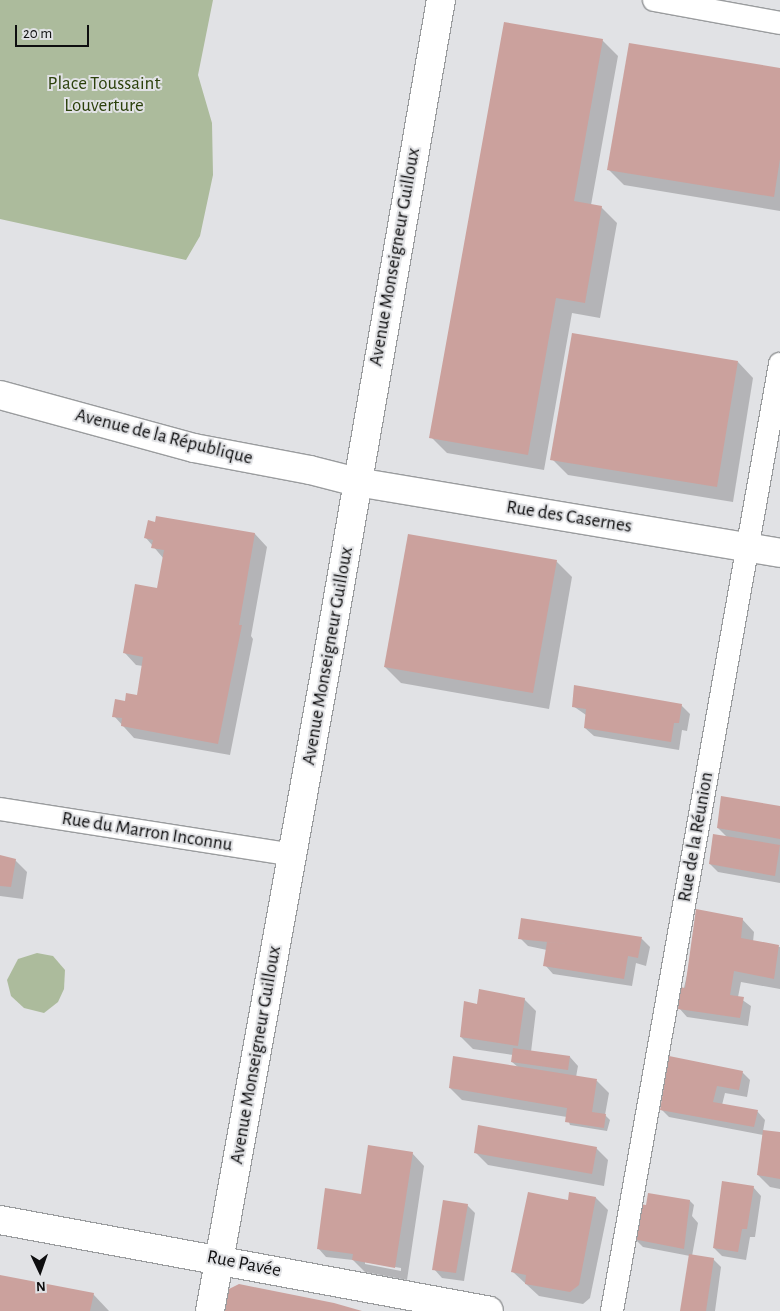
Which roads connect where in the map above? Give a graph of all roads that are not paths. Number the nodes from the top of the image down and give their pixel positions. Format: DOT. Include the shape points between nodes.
graph roads {
  1 [pos="441,0"];
  2 [pos="654,0"];
  3 [pos="780,23"];
  4 [pos="780,364"];
  5 [pos="0,395"];
  6 [pos="357,482"];
  7 [pos="748,547"];
  8 [pos="780,553"];
  9 [pos="0,808"];
  10 [pos="293,855"];
  11 [pos="0,1220"];
  12 [pos="218,1259"];
  13 [pos="210,1311"];
  14 [pos="488,1311"];
  15 [pos="612,1311"];
  1 -- 6 [label="street, Avenue Monseigneur Guilloux"];
  2 -- 3 [label="street"];
  4 -- 7 [label="street, Rue de la Réunion"];
  5 -- 6 [label="street, Avenue de la République" via="194,448"];
  6 -- 7 [label="street, Rue des Casernes"];
  6 -- 10 [label="street, Avenue Monseigneur Guilloux"];
  7 -- 8 [label="street, Rue des Casernes"];
  7 -- 15 [label="street, Rue de la Réunion"];
  9 -- 10 [label="street, Rue du Marron Inconnu"];
  10 -- 12 [label="street, Avenue Monseigneur Guilloux"];
  11 -- 12 [label="street, Rue Pavée"];
  12 -- 13 [label="street, Avenue Monseigneur Guilloux"];
  12 -- 14 [label="street, Rue Pavée"];
}
